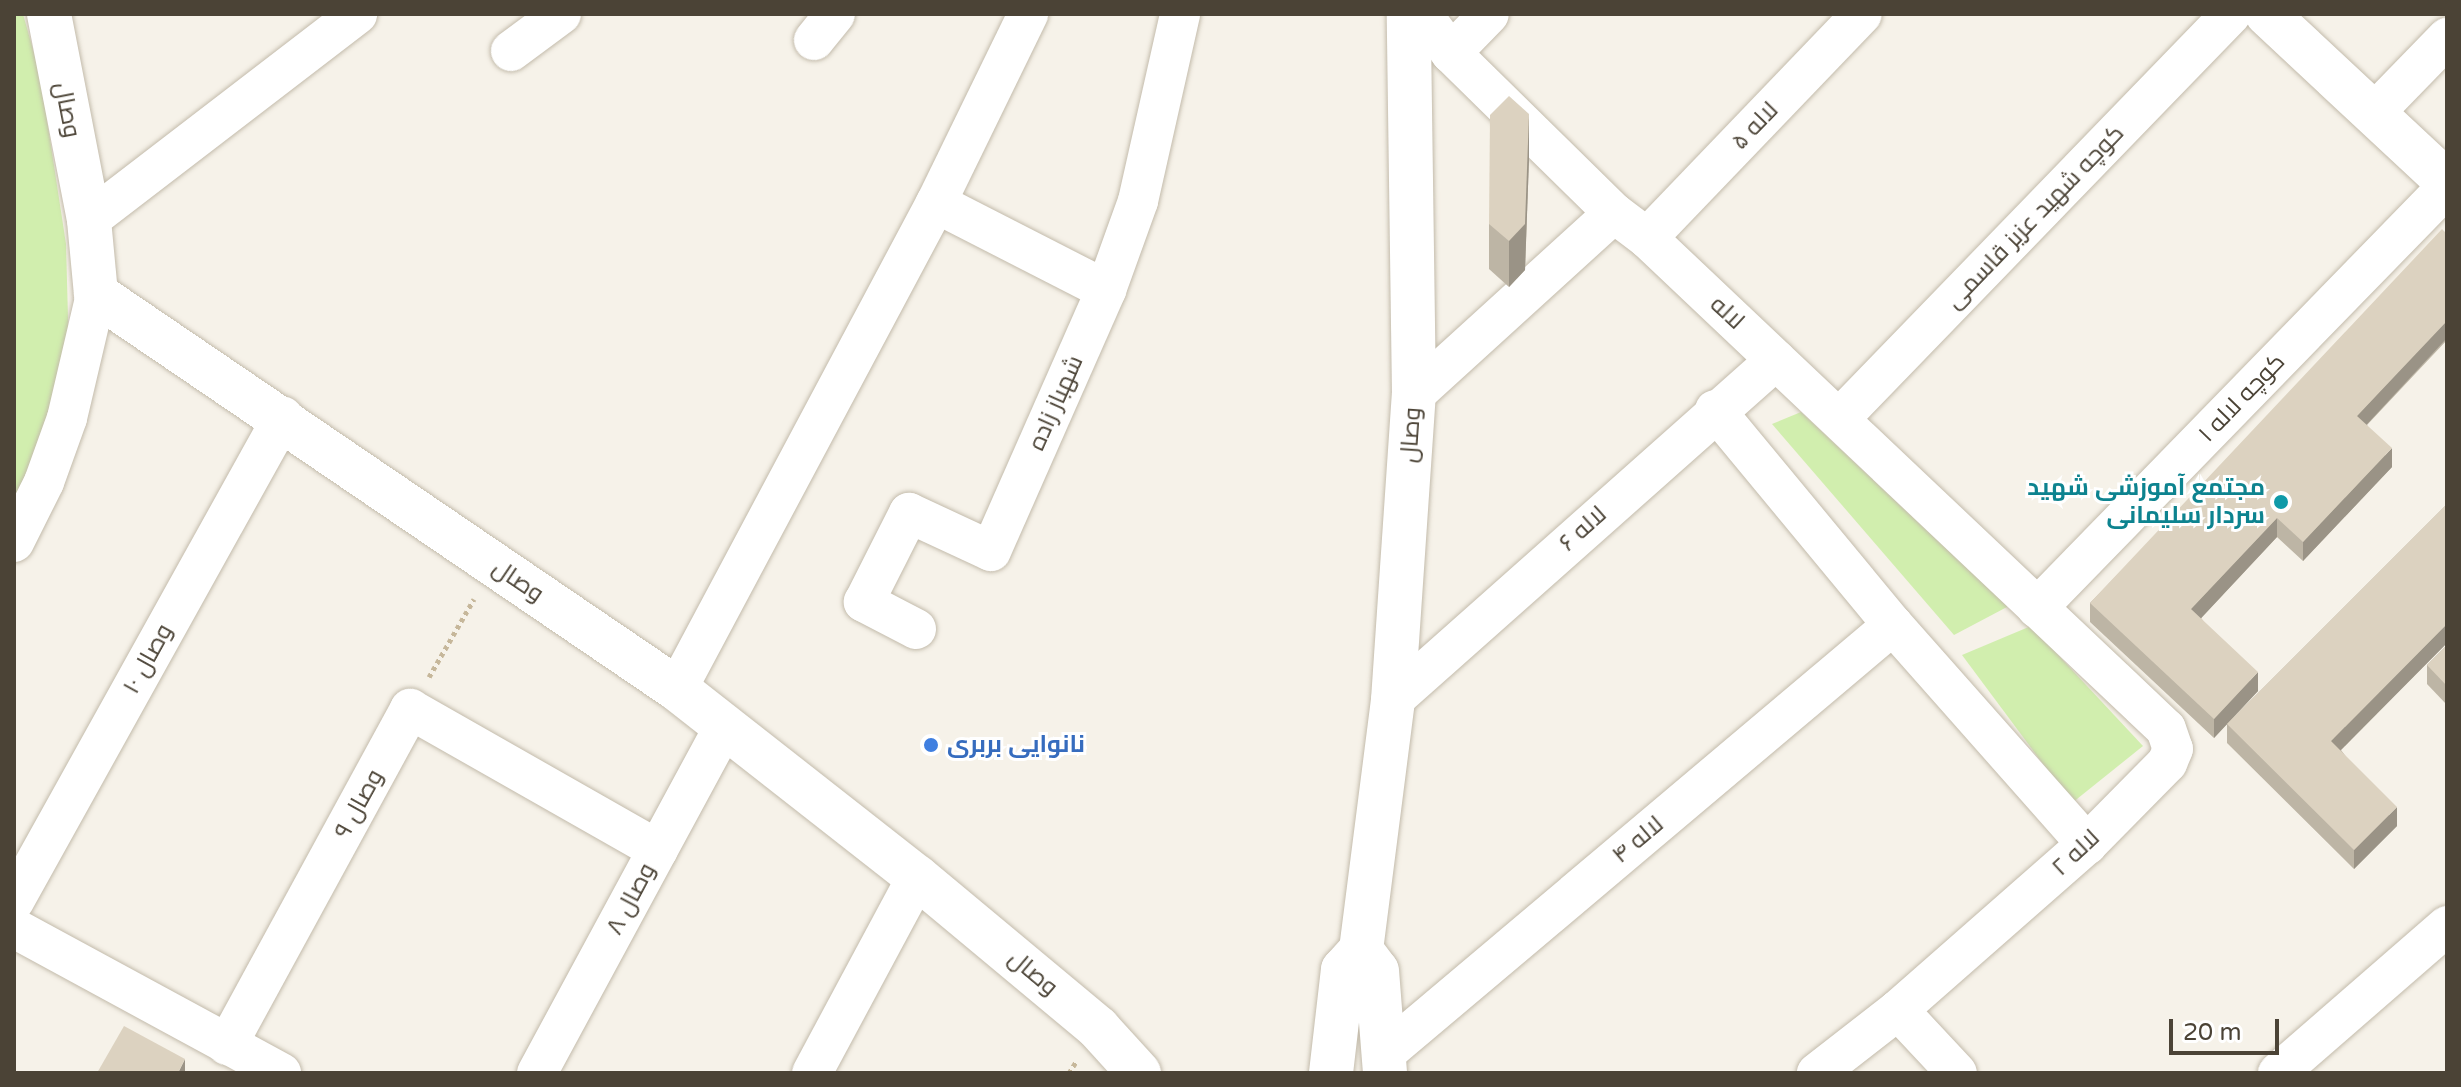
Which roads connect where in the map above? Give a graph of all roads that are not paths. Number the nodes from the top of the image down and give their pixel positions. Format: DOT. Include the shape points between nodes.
graph roads {
  1 [pos="49,14"];
  2 [pos="357,14"];
  3 [pos="561,14"];
  4 [pos="1028,14"];
  5 [pos="1180,14"];
  6 [pos="1409,14"];
  7 [pos="1422,14"];
  8 [pos="1489,14"];
  9 [pos="1862,14"];
  10 [pos="2231,14"];
  11 [pos="2267,14"];
  12 [pos="2447,38"];
  13 [pos="511,51"];
  14 [pos="1451,53"];
  15 [pos="2374,113"];
  16 [pos="2447,184"];
  17 [pos="936,203"];
  18 [pos="1614,213"];
  19 [pos="89,220"];
  20 [pos="1647,238"];
  21 [pos="1106,290"];
  22 [pos="96,294"];
  23 [pos="1776,360"];
  24 [pos="1414,395"];
  25 [pos="1715,410"];
  26 [pos="283,417"];
  27 [pos="1839,419"];
  28 [pos="14,542"];
  29 [pos="2037,608"];
  30 [pos="1893,625"];
  31 [pos="916,629"];
  32 [pos="677,689"];
  33 [pos="1393,700"];
  34 [pos="725,726"];
  35 [pos="2087,844"];
  36 [pos="658,850"];
  37 [pos="917,877"];
  38 [pos="14,901"];
  39 [pos="2447,926"];
  40 [pos="14,928"];
  41 [pos="1361,950"];
  42 [pos="1898,1010"];
  43 [pos="227,1045"];
  44 [pos="1384,1064"];
  45 [pos="281,1073"];
  46 [pos="537,1073"];
  47 [pos="812,1073"];
  48 [pos="1139,1073"];
  49 [pos="1331,1073"];
  50 [pos="1817,1073"];
  51 [pos="1957,1073"];
  52 [pos="2278,1073"];
  1 -- 19 [label="street, وصال"];
  2 -- 19 [label="street"];
  3 -- 13 [label="street"];
  4 -- 17 [label="street"];
  5 -- 21 [label="street, شهباز زاده" via="1138,201"];
  6 -- 24 [label="street, وصال"];
  7 -- 14 [label="street, لاله"];
  8 -- 14 [label="street"];
  9 -- 20 [label="street, لاله ۵"];
  10 -- 27 [label="street, کوچه شهید عزیز قاسمی"];
  11 -- 15 [label="street"];
  12 -- 15 [label="street"];
  14 -- 18 [label="street, لاله"];
  15 -- 16 [label="street"];
  16 -- 29 [label="street, کوچه لاله ۱"];
  17 -- 21 [label="street"];
  17 -- 32 [label="street"];
  18 -- 20 [label="street, لاله"];
  18 -- 24 [label="street"];
  19 -- 22 [label="street, وصال"];
  20 -- 23 [label="street, لاله"];
  21 -- 31 [label="street, شهباز زاده" via="991,551 909,513 864,602"];
  22 -- 26 [label="street, وصال"];
  22 -- 28 [label="street" via="67,418 44,482"];
  23 -- 25 [label="street, لاله ۶"];
  23 -- 27 [label="street, لاله"];
  24 -- 33 [label="street, وصال"];
  25 -- 30 [label="street"];
  25 -- 33 [label="street, لاله ۶"];
  26 -- 32 [label="street, وصال"];
  26 -- 38 [label="street, وصال ۱۰"];
  27 -- 29 [label="street, لاله"];
  29 -- 35 [label="street, لاله ۲" via="2166,729 2173,749 2167,763"];
  30 -- 35 [label="street"];
  30 -- 44 [label="street, لاله ۴"];
  32 -- 34 [label="street, وصال"];
  33 -- 41 [label="street, وصال"];
  34 -- 36 [label="street, وصال ۸"];
  34 -- 37 [label="street, وصال"];
  35 -- 42 [label="street, لاله ۲"];
  36 -- 43 [label="street, وصال ۹" via="410,709"];
  36 -- 46 [label="street, وصال ۸"];
  37 -- 47 [label="street"];
  37 -- 48 [label="street, وصال" via="1098,1028"];
  39 -- 52 [label="street"];
  40 -- 43 [label="street"];
  41 -- 44 [label="street" via="1377,971"];
  41 -- 49 [label="street" via="1343,970"];
  42 -- 50 [label="street, لاله ۲"];
  42 -- 51 [label="street"];
  43 -- 45 [label="street"];
}
